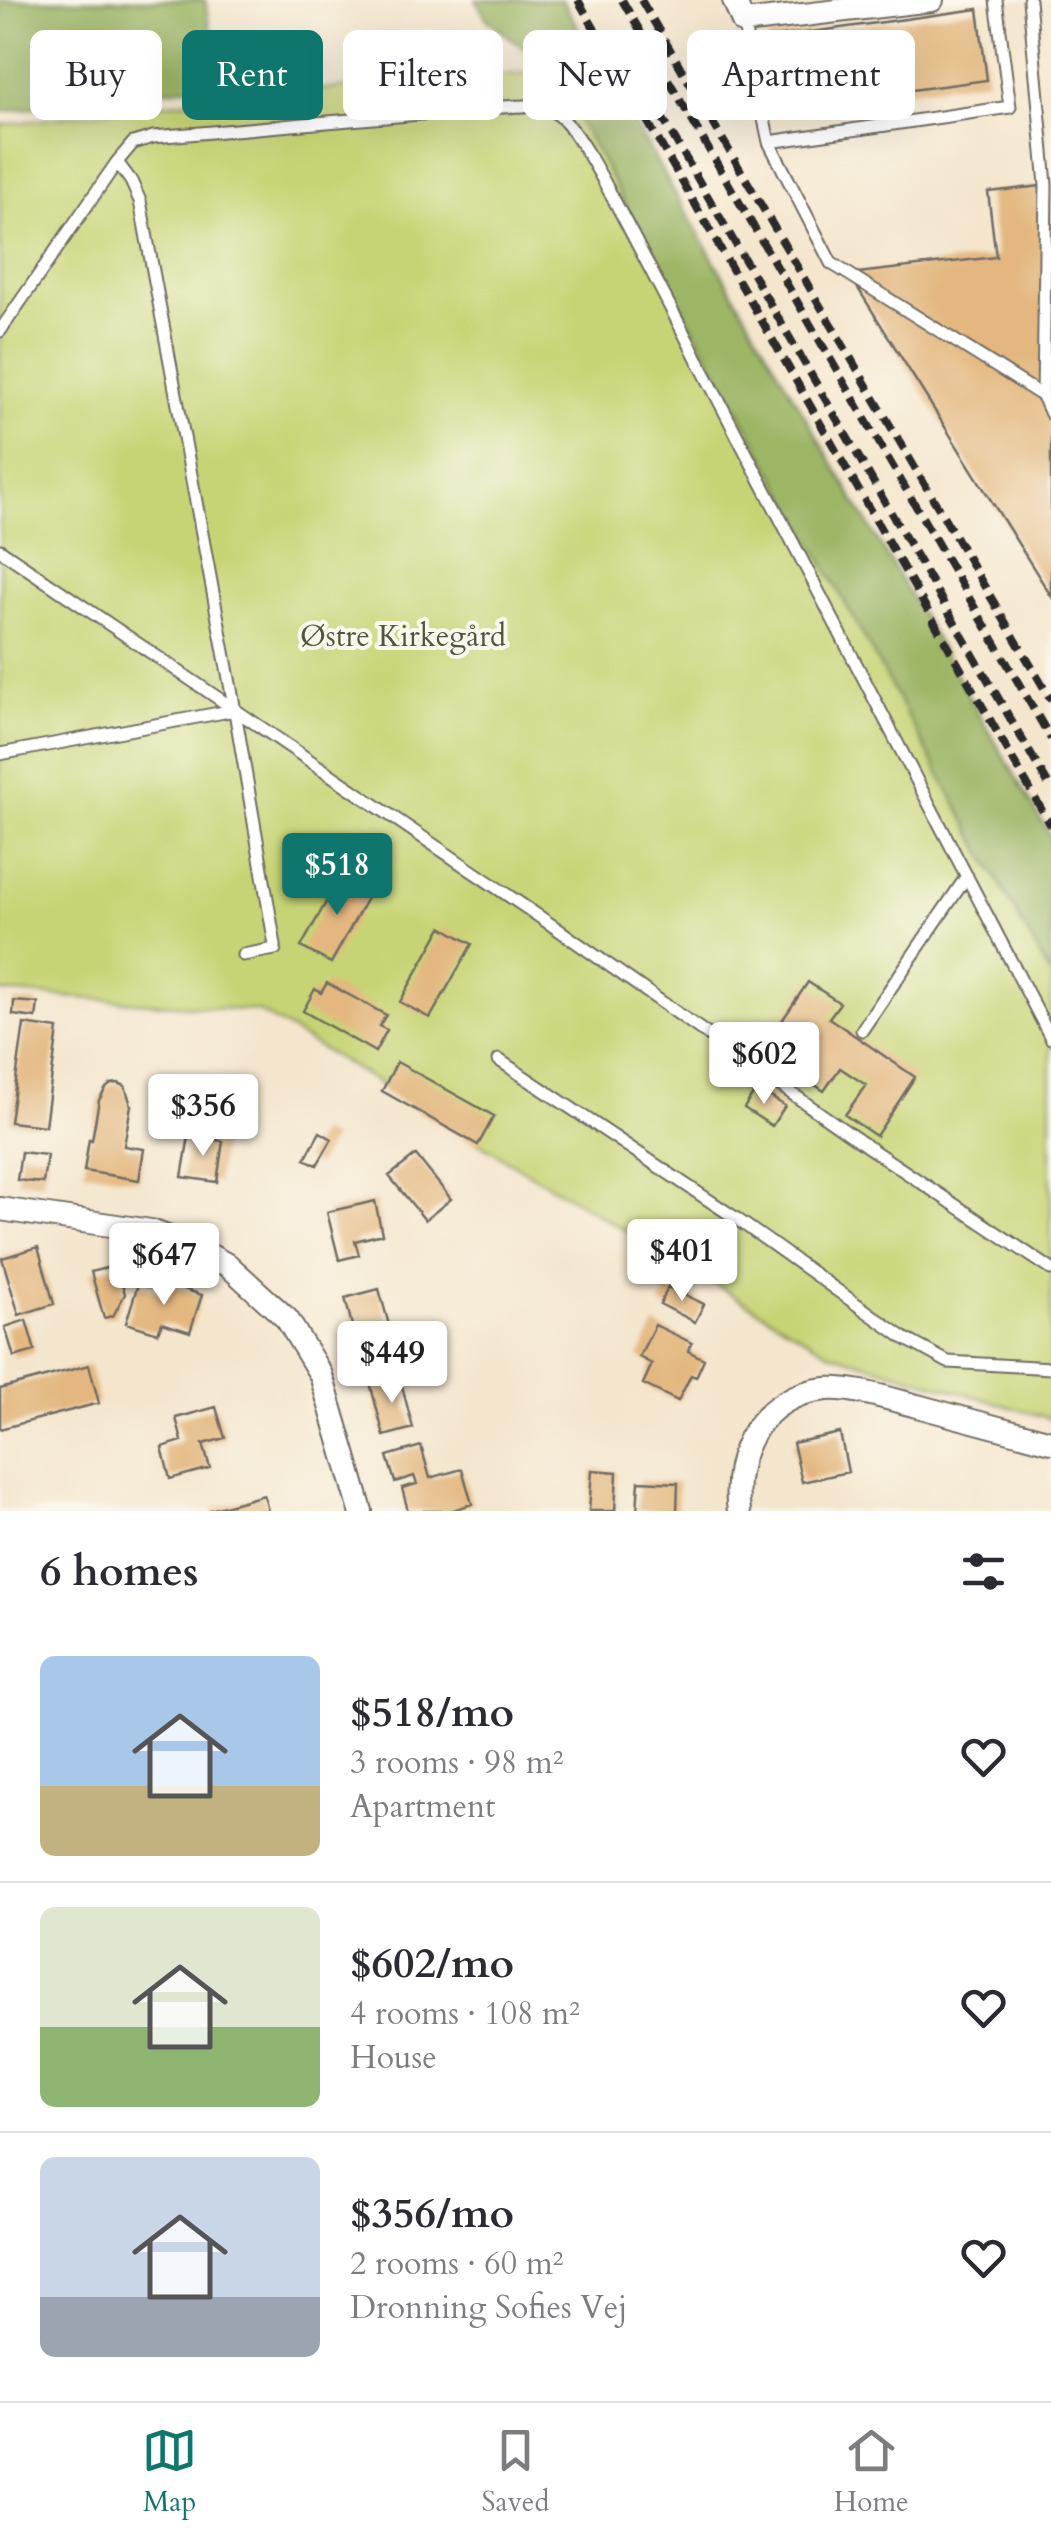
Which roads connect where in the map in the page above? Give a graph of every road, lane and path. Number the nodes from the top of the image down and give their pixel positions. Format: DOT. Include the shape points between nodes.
graph roads {
  1 [pos="734,0"];
  2 [pos="932,0"];
  3 [pos="996,0"];
  4 [pos="1028,0"];
  5 [pos="743,22"];
  6 [pos="768,142"];
  7 [pos="116,162"];
  8 [pos="0,332"];
  9 [pos="1043,396"];
  10 [pos="1051,414"];
  11 [pos="0,550"];
  12 [pos="235,710"];
  13 [pos="0,754"];
  14 [pos="967,876"];
  15 [pos="244,955"];
  16 [pos="862,1030"];
  17 [pos="1051,1038"];
  18 [pos="499,1060"];
  19 [pos="0,1209"];
  20 [pos="1051,1270"];
  21 [pos="1051,1368"];
  22 [pos="1051,1442"];
  23 [pos="360,1511"];
  24 [pos="739,1511"];
  1 -- 5 [label="street"];
  2 -- 5 [label="street"];
  3 -- 6 [label="lane" via="1010,108"];
  4 -- 9 [label="lane" via="1046,185"];
  5 -- 6 [label="lane"];
  6 -- 9 [label="lane" via="831,264"];
  7 -- 8 [label="lane"];
  7 -- 12 [label="lane" via="140,201"];
  7 -- 14 [label="lane" via="132,144 153,137 490,108 532,106 571,126"];
  9 -- 10 [label="lane"];
  11 -- 12 [label="lane"];
  12 -- 13 [label="lane"];
  12 -- 15 [label="lane" via="275,949"];
  12 -- 20 [label="lane"];
  14 -- 16 [label="lane"];
  14 -- 17 [label="lane"];
  18 -- 21 [label="lane" via="904,1338 948,1362"];
  19 -- 23 [label="street" via="151,1231 230,1266 287,1319 322,1375"];
  22 -- 24 [label="street" via="882,1396 830,1388 808,1392 755,1428 738,1468"];
}
